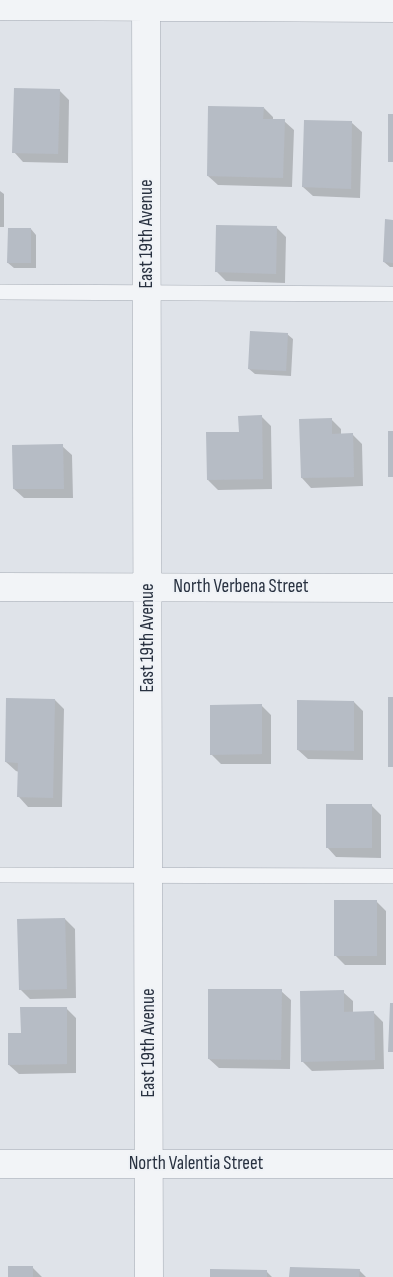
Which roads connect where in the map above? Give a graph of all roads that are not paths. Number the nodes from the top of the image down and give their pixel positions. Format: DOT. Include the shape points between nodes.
graph roads {
  1 [pos="146,3"];
  2 [pos="0,6"];
  3 [pos="393,8"];
  4 [pos="0,292"];
  5 [pos="147,292"];
  6 [pos="393,294"];
  7 [pos="0,587"];
  8 [pos="148,587"];
  9 [pos="393,588"];
  10 [pos="0,875"];
  11 [pos="148,876"];
  12 [pos="393,876"];
  13 [pos="0,1164"];
  14 [pos="149,1164"];
  15 [pos="393,1164"];
  16 [pos="149,1277"];
  1 -- 2 [label="street"];
  1 -- 3 [label="street"];
  1 -- 5 [label="street, East 19th Avenue"];
  4 -- 5 [label="lane"];
  5 -- 6 [label="lane"];
  5 -- 8 [label="street, East 19th Avenue"];
  7 -- 8 [label="street, North Verbena Street"];
  8 -- 9 [label="street, North Verbena Street"];
  8 -- 11 [label="street, East 19th Avenue"];
  10 -- 11 [label="lane"];
  11 -- 12 [label="lane"];
  11 -- 14 [label="street, East 19th Avenue"];
  13 -- 14 [label="street, North Valentia Street"];
  14 -- 15 [label="street, North Valentia Street"];
  14 -- 16 [label="street, East 19th Avenue"];
}
